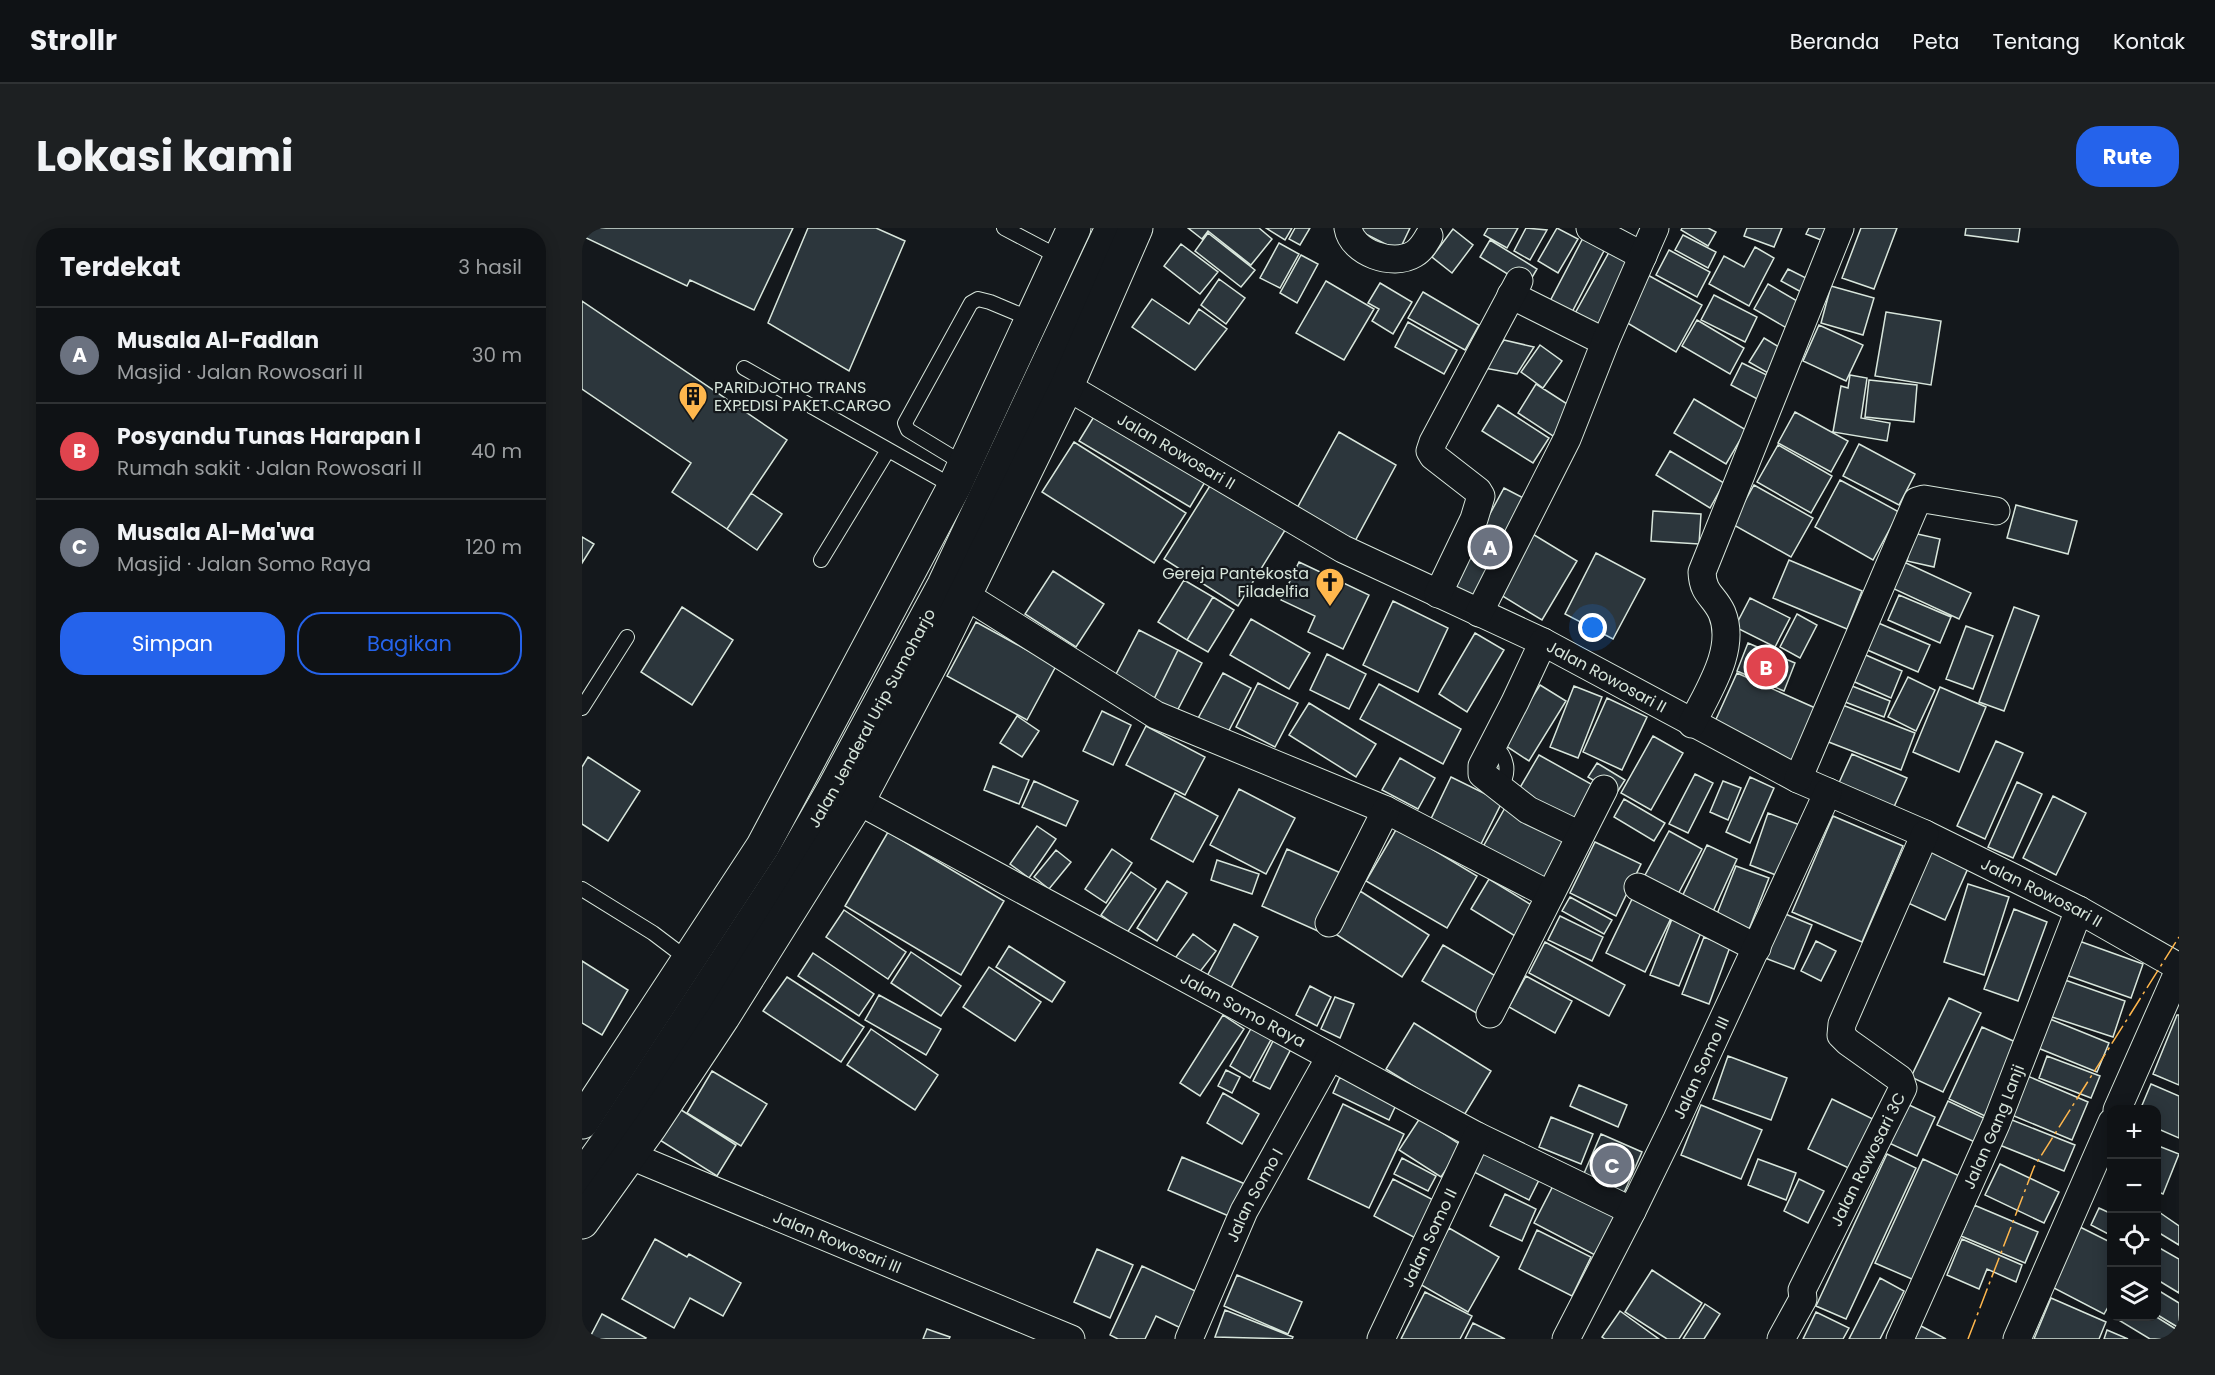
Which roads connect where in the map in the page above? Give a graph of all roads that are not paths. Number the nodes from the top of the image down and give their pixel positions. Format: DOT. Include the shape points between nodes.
graph roads {
  1 [pos="1004,228"];
  2 [pos="1074,228"];
  3 [pos="1112,228"];
  4 [pos="1136,228"];
  5 [pos="1348,228"];
  6 [pos="1590,228"];
  7 [pos="1655,228"];
  8 [pos="1840,228"];
  9 [pos="1429,236"];
  10 [pos="1643,256"];
  11 [pos="1060,258"];
  12 [pos="1033,320"];
  13 [pos="1605,342"];
  14 [pos="744,368"];
  15 [pos="1055,379"];
  16 [pos="888,450"];
  17 [pos="959,476"];
  18 [pos="1996,511"];
  19 [pos="821,560"];
  20 [pos="965,594"];
  21 [pos="1438,594"];
  22 [pos="1479,612"];
  23 [pos="627,637"];
  24 [pos="1543,642"];
  25 [pos="582,708"];
  26 [pos="1692,724"];
  27 [pos="1798,779"];
  28 [pos="1604,789"];
  29 [pos="1828,792"];
  30 [pos="858,801"];
  31 [pos="1386,810"];
  32 [pos="1925,834"];
  33 [pos="1580,835"];
  34 [pos="1638,887"];
  35 [pos="582,889"];
  36 [pos="1550,895"];
  37 [pos="2079,910"];
  38 [pos="1329,923"];
  39 [pos="1757,948"];
  40 [pos="2179,968"];
  41 [pos="702,969"];
  42 [pos="1490,1014"];
  43 [pos="1330,1057"];
  44 [pos="2119,1105"];
  45 [pos="582,1122"];
  46 [pos="2107,1133"];
  47 [pos="1477,1136"];
  48 [pos="617,1150"];
  49 [pos="582,1178"];
  50 [pos="1632,1211"];
  51 [pos="582,1222"];
  52 [pos="1071,1339"];
  53 [pos="1189,1339"];
  54 [pos="1381,1339"];
  55 [pos="1566,1339"];
  56 [pos="1781,1339"];
  57 [pos="1900,1339"];
  58 [pos="2017,1339"];
  1 -- 11 [label="lane"];
  2 -- 11 [label="highway, Jalan Jenderal Urip Sumoharjo"];
  3 -- 15 [label="highway, Jalan Jenderal Urip Sumoharjo"];
  4 -- 15 [label="highway"];
  5 -- 9 [label="street" via="1349,235 1362,249 1387,257 1413,254"];
  6 -- 10 [label="street"];
  7 -- 10 [label="street"];
  8 -- 26 [label="street" via="1702,572 1703,586 1722,614 1724,655"];
  10 -- 13 [label="street"];
  11 -- 12 [label="highway, Jalan Jenderal Urip Sumoharjo"];
  12 -- 17 [label="highway, Jalan Jenderal Urip Sumoharjo"];
  12 -- 17 [label="lane" via="990,302 978,299 971,303 905,423"];
  13 -- 21 [label="street" via="1515,288 1430,451 1481,496"];
  13 -- 22 [label="street" via="1567,439"];
  14 -- 16 [label="lane"];
  15 -- 20 [label="highway"];
  15 -- 21 [label="street, Jalan Rowosari II" via="1343,549"];
  15 -- 41 [label="highway, Jalan Jenderal Urip Sumoharjo" via="791,863"];
  16 -- 17 [label="lane"];
  16 -- 19 [label="lane"];
  17 -- 41 [label="highway, Jalan Jenderal Urip Sumoharjo"];
  18 -- 27 [label="street" via="1917,501"];
  20 -- 30 [label="highway"];
  20 -- 31 [label="street" via="1156,716"];
  21 -- 22 [label="street, Jalan Rowosari II"];
  22 -- 24 [label="street, Jalan Rowosari II"];
  23 -- 25 [label="lane"];
  24 -- 26 [label="street, Jalan Rowosari II"];
  24 -- 33 [label="street" via="1492,743 1482,774 1528,810"];
  26 -- 27 [label="street, Jalan Rowosari II"];
  27 -- 29 [label="street, Jalan Rowosari II"];
  28 -- 33 [label="street"];
  29 -- 32 [label="street, Jalan Rowosari II"];
  29 -- 39 [label="street, Jalan Somo III"];
  30 -- 43 [label="street, Jalan Somo Raya"];
  30 -- 48 [label="highway" via="650,1127"];
  31 -- 36 [label="street"];
  31 -- 38 [label="street"];
  32 -- 37 [label="street, Jalan Rowosari II"];
  32 -- 56 [label="street, Jalan Rowosari 3C" via="1842,1024 1841,1035 1900,1079 1903,1088"];
  33 -- 36 [label="street"];
  34 -- 39 [label="street"];
  35 -- 41 [label="lane"];
  36 -- 42 [label="street"];
  37 -- 40 [label="street, Jalan Rowosari II"];
  37 -- 57 [label="street, Jalan Gang Lanji" via="1996,1124"];
  39 -- 50 [label="street, Jalan Somo III"];
  40 -- 44 [label="street"];
  41 -- 45 [label="highway, Jalan Jenderal Urip Sumoharjo"];
  41 -- 48 [label="highway, Jalan Jenderal Urip Sumoharjo"];
  43 -- 47 [label="street, Jalan Somo Raya"];
  43 -- 53 [label="street, Jalan Somo I" via="1244,1211"];
  46 -- 58 [label="street"];
  47 -- 50 [label="street, Jalan Somo Raya"];
  47 -- 54 [label="street, Jalan Somo II"];
  48 -- 49 [label="highway, Jalan Jenderal Urip Sumoharjo"];
  48 -- 51 [label="highway"];
  48 -- 52 [label="street, Jalan Rowosari III"];
  50 -- 55 [label="street, Jalan Somo III"];
}
